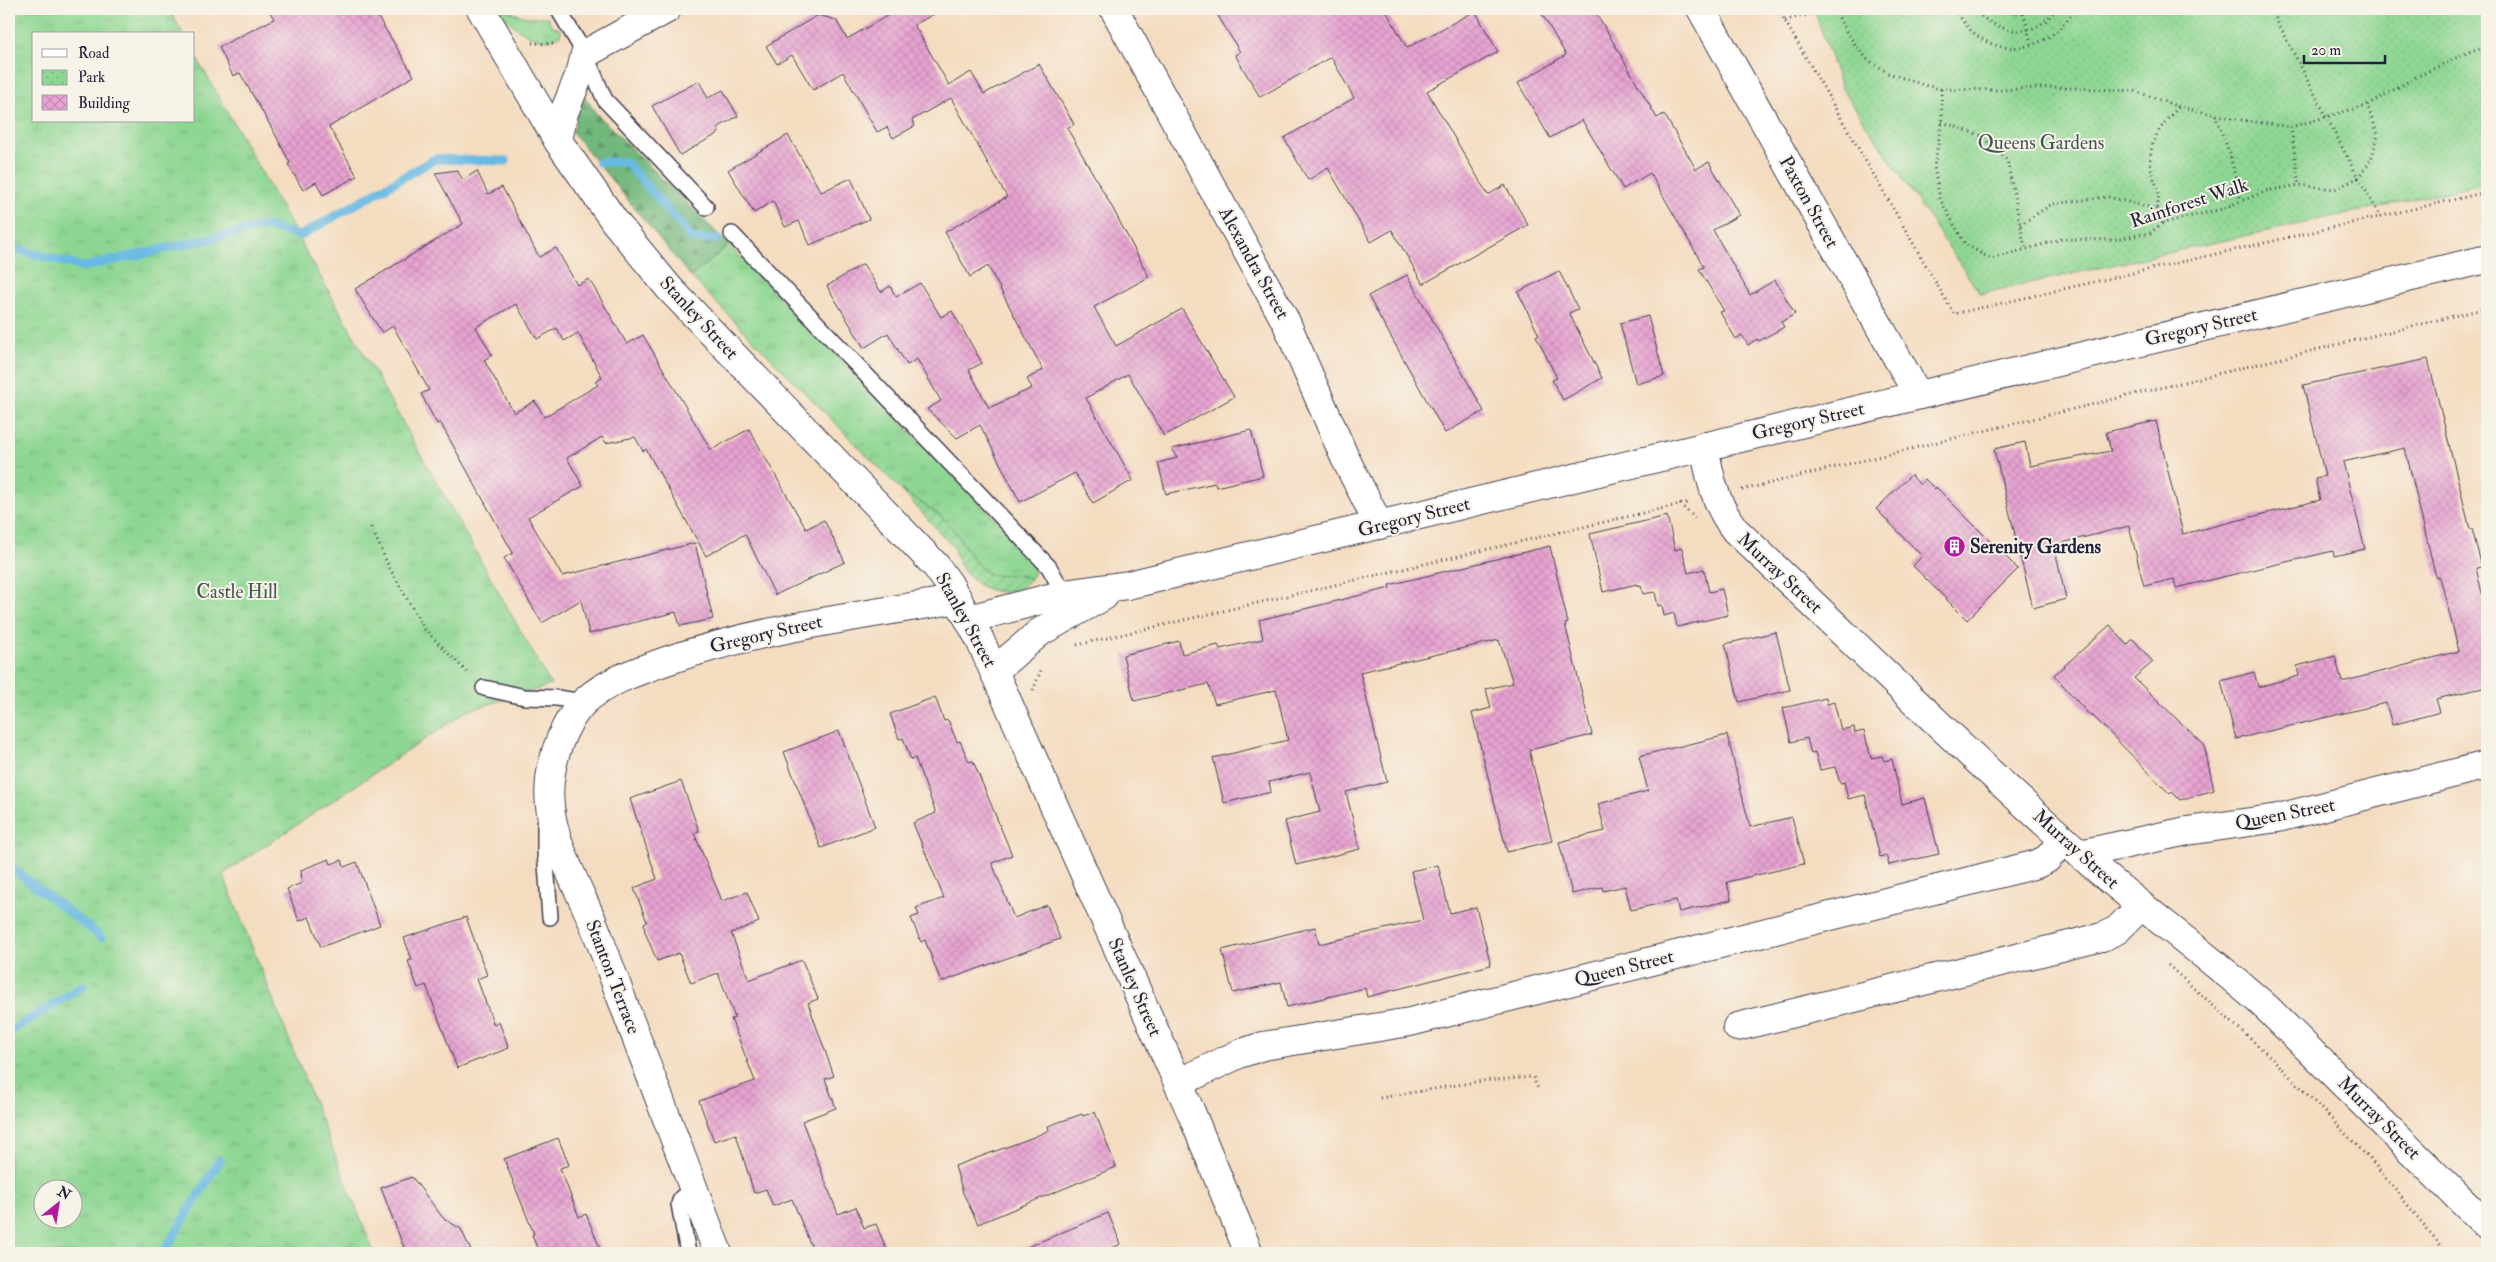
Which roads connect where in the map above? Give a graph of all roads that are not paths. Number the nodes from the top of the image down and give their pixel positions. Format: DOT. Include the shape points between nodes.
graph roads {
  1 [pos="481,9"];
  2 [pos="551,9"];
  3 [pos="667,9"];
  4 [pos="1114,9"];
  5 [pos="1700,9"];
  6 [pos="585,54"];
  7 [pos="558,141"];
  8 [pos="706,207"];
  9 [pos="732,234"];
  10 [pos="2487,259"];
  11 [pos="1918,395"];
  12 [pos="1704,446"];
  13 [pos="1379,525"];
  14 [pos="1128,585"];
  15 [pos="1064,594"];
  16 [pos="963,609"];
  17 [pos="994,671"];
  18 [pos="484,688"];
  19 [pos="584,702"];
  20 [pos="2487,765"];
  21 [pos="549,788"];
  22 [pos="2072,847"];
  23 [pos="2140,907"];
  24 [pos="550,917"];
  25 [pos="1737,1028"];
  26 [pos="1178,1083"];
  27 [pos="694,1190"];
  28 [pos="2487,1226"];
  29 [pos="688,1253"];
  30 [pos="718,1253"];
  31 [pos="1249,1253"];
  1 -- 7 [label="street, Stanley Street"];
  2 -- 6 [label="lane"];
  3 -- 6 [label="street"];
  4 -- 13 [label="street, Alexandra Street" via="1286,322 1345,458"];
  5 -- 11 [label="street, Paxton Street"];
  6 -- 7 [label="street" via="563,115"];
  6 -- 8 [label="lane" via="605,100"];
  7 -- 16 [label="street, Stanley Street" via="616,222 669,288 903,529 936,566"];
  9 -- 15 [label="lane" via="1050,567"];
  10 -- 11 [label="street, Gregory Street"];
  11 -- 12 [label="street, Gregory Street"];
  12 -- 13 [label="street, Gregory Street"];
  12 -- 22 [label="street, Murray Street" via="1715,496 1723,515 1735,530"];
  13 -- 14 [label="street, Gregory Street"];
  14 -- 15 [label="street, Gregory Street"];
  14 -- 17 [label="street, Gregory Street" via="1061,619 1028,641"];
  15 -- 16 [label="street, Gregory Street"];
  16 -- 17 [label="street, Stanley Street"];
  16 -- 19 [label="street, Gregory Street" via="796,626 701,649 634,673"];
  17 -- 26 [label="street, Stanley Street"];
  18 -- 19 [label="lane"];
  19 -- 21 [label="street, Stanton Terrace" via="560,743"];
  20 -- 22 [label="street, Queen Street" via="2278,818"];
  21 -- 24 [label="lane" via="545,851"];
  21 -- 27 [label="street, Stanton Terrace" via="553,826"];
  22 -- 23 [label="street, Murray Street"];
  22 -- 26 [label="street, Queen Street" via="2037,864 1410,1022 1264,1046 1238,1054"];
  23 -- 25 [label="street" via="2117,930 2102,937"];
  23 -- 28 [label="street, Murray Street" via="2241,984"];
  26 -- 31 [label="street, Stanley Street"];
  27 -- 29 [label="lane" via="681,1198 679,1204"];
  27 -- 30 [label="street, Stanton Terrace"];
}
